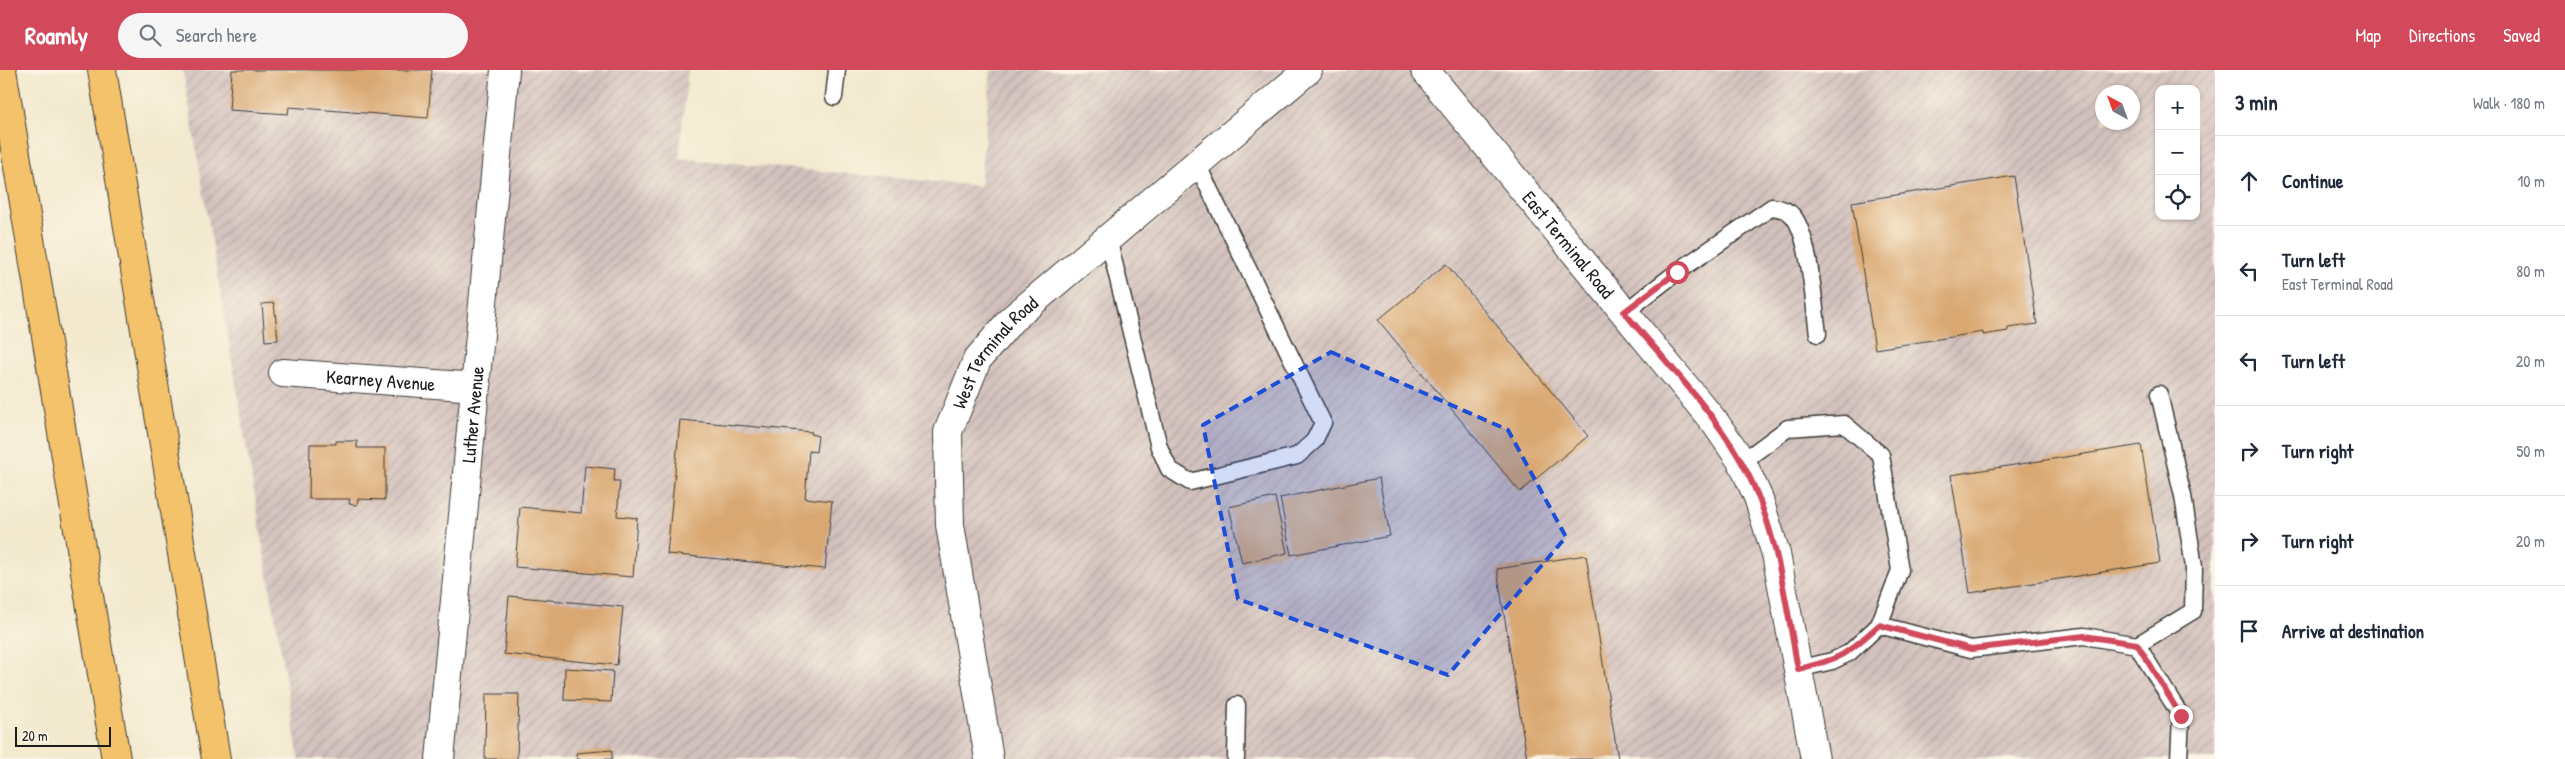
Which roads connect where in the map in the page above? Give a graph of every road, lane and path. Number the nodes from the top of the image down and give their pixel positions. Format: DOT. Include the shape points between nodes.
graph roads {
  1 [pos="2,70"];
  2 [pos="102,70"];
  3 [pos="505,70"];
  4 [pos="837,70"];
  5 [pos="1308,70"];
  6 [pos="1425,70"];
  7 [pos="834,97"];
  8 [pos="1198,164"];
  9 [pos="1108,238"];
  10 [pos="1624,312"];
  11 [pos="1818,334"];
  12 [pos="283,373"];
  13 [pos="477,386"];
  14 [pos="2159,394"];
  15 [pos="1742,462"];
  16 [pos="1879,625"];
  17 [pos="2137,644"];
  18 [pos="1798,669"];
  19 [pos="1236,705"];
  20 [pos="116,759"];
  21 [pos="216,759"];
  22 [pos="440,759"];
  23 [pos="989,759"];
  24 [pos="1236,759"];
  25 [pos="1815,759"];
  26 [pos="2179,759"];
  1 -- 20 [label="highway"];
  2 -- 21 [label="highway"];
  3 -- 13 [label="street, Luther Avenue"];
  4 -- 7 [label="lane"];
  5 -- 8 [label="street, West Terminal Road"];
  6 -- 10 [label="street, East Terminal Road"];
  8 -- 9 [label="street, West Terminal Road"];
  8 -- 9 [label="lane" via="1323,423 1314,441 1297,456 1190,482 1169,469 1159,447"];
  9 -- 23 [label="street, West Terminal Road" via="1011,320 977,360 948,432 950,525"];
  10 -- 11 [label="lane" via="1772,207 1793,216 1803,233"];
  10 -- 15 [label="street, East Terminal Road" via="1716,424"];
  12 -- 13 [label="street, Kearney Avenue"];
  13 -- 22 [label="street, Luther Avenue"];
  14 -- 17 [label="lane" via="2194,566 2193,611"];
  15 -- 16 [label="lane" via="1788,428 1844,424 1881,455 1900,570"];
  15 -- 18 [label="street, East Terminal Road" via="1758,497 1776,554"];
  16 -- 17 [label="lane" via="1971,649 2084,636"];
  16 -- 18 [label="lane" via="1849,653 1832,661"];
  17 -- 26 [label="lane" via="2181,716"];
  18 -- 25 [label="street, East Terminal Road"];
  19 -- 24 [label="lane"];
}
